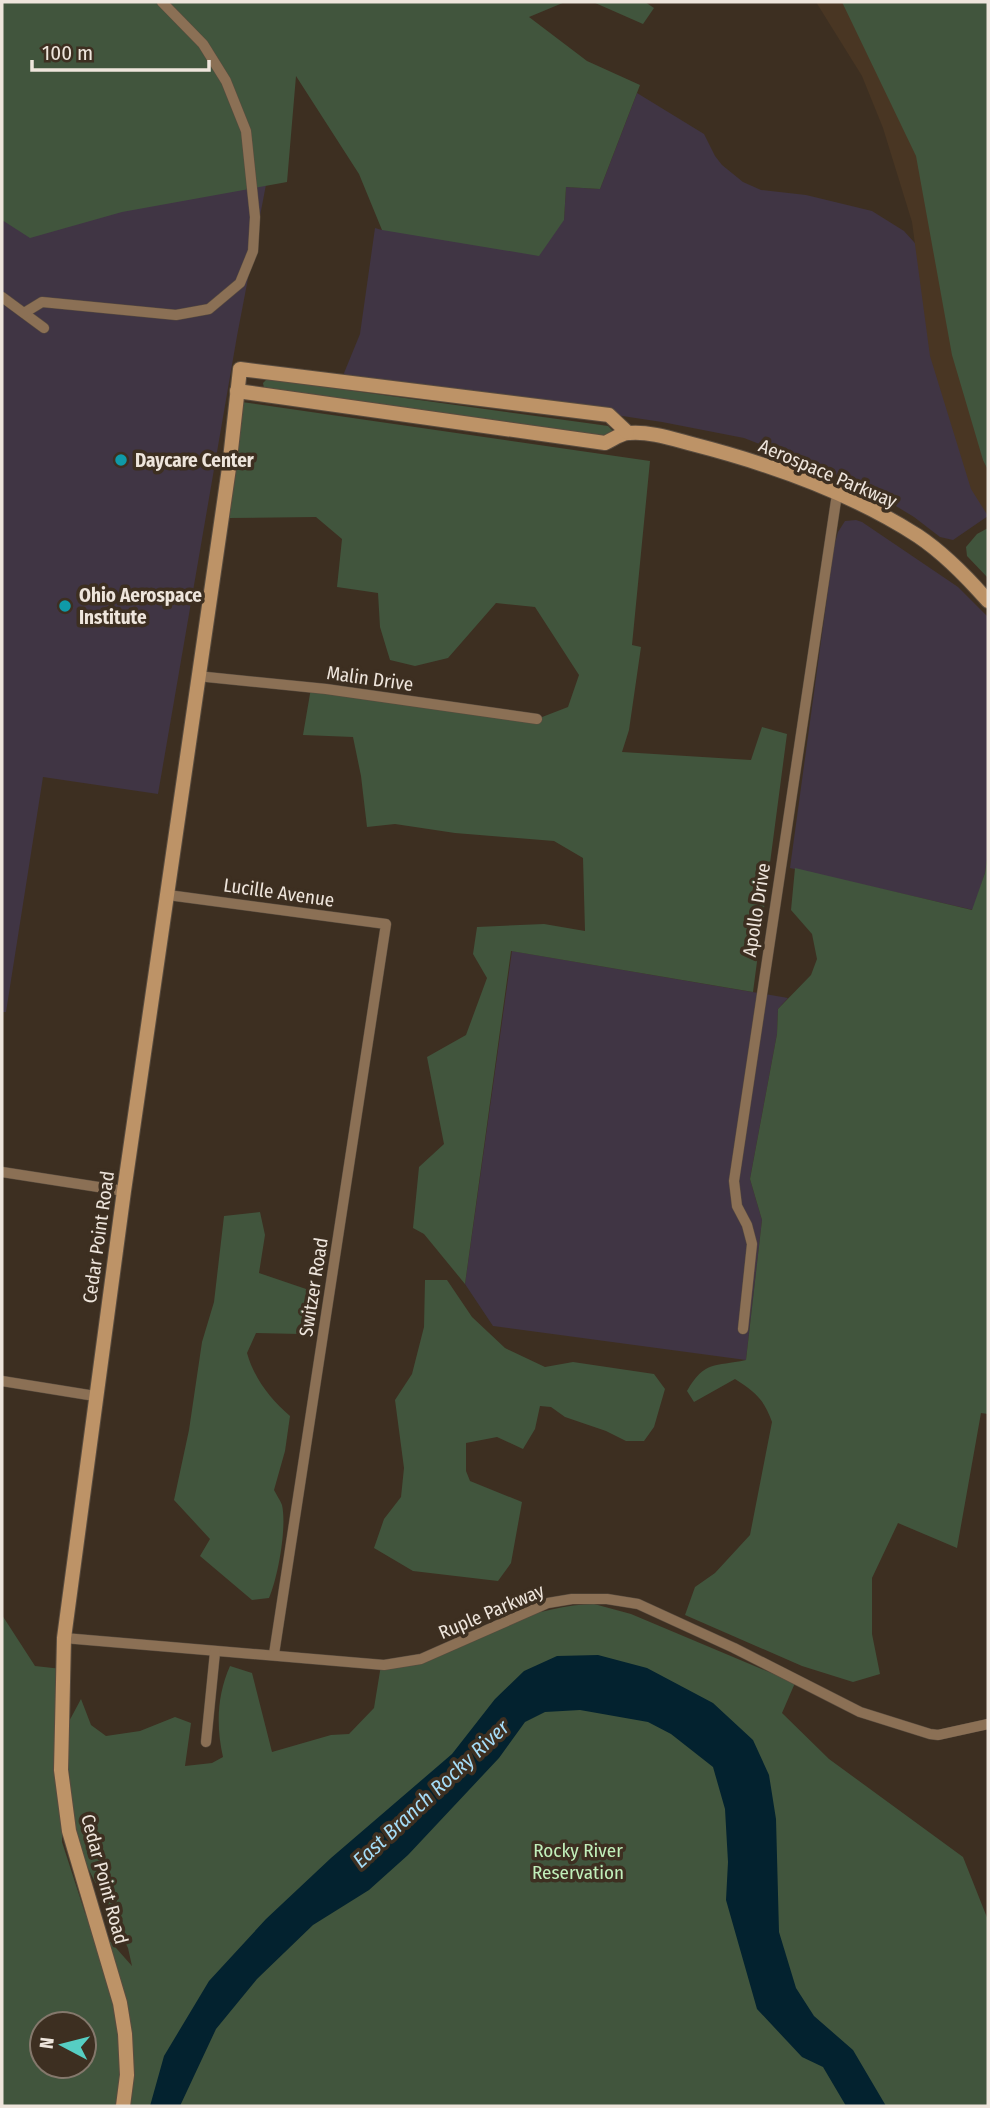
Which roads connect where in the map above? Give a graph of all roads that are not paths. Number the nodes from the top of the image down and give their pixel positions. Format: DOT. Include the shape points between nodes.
graph roads {
  1 [pos="162,2"];
  2 [pos="2,297"];
  3 [pos="24,313"];
  4 [pos="44,328"];
  5 [pos="240,369"];
  6 [pos="237,391"];
  7 [pos="628,432"];
  8 [pos="837,494"];
  9 [pos="988,601"];
  10 [pos="197,676"];
  11 [pos="537,719"];
  12 [pos="168,895"];
  13 [pos="386,924"];
  14 [pos="2,1172"];
  15 [pos="124,1191"];
  16 [pos="743,1329"];
  17 [pos="2,1381"];
  18 [pos="96,1396"];
  19 [pos="64,1638"];
  20 [pos="215,1652"];
  21 [pos="274,1654"];
  22 [pos="988,1724"];
  23 [pos="206,1742"];
  24 [pos="123,2106"];
  1 -- 3 [label="street" via="203,44 226,81 246,131 255,217 253,251 240,284 209,309 176,315 42,302"];
  2 -- 3 [label="street"];
  3 -- 4 [label="street"];
  5 -- 6 [label="street, Cedar Point Road"];
  5 -- 7 [label="street, Aerospace Parkway" via="609,415"];
  6 -- 7 [label="street, Aerospace Parkway" via="605,443"];
  6 -- 10 [label="street, Cedar Point Road"];
  7 -- 8 [label="street, Aerospace Parkway" via="727,453"];
  8 -- 9 [label="street, Aerospace Parkway" via="920,537 958,566"];
  8 -- 16 [label="street, Apollo Drive" via="734,1181 737,1206 752,1244"];
  10 -- 11 [label="street, Malin Drive"];
  10 -- 12 [label="street, Cedar Point Road"];
  12 -- 13 [label="street, Lucille Avenue"];
  12 -- 15 [label="street, Cedar Point Road"];
  13 -- 21 [label="street, Switzer Road"];
  14 -- 15 [label="street"];
  15 -- 18 [label="street, Cedar Point Road"];
  17 -- 18 [label="street"];
  18 -- 19 [label="street, Cedar Point Road"];
  19 -- 20 [label="street, Ruple Parkway"];
  19 -- 24 [label="street, Cedar Point Road" via="61,1770 67,1819 120,2003 127,2075"];
  20 -- 21 [label="street, Ruple Parkway"];
  20 -- 23 [label="street"];
  21 -- 22 [label="street, Ruple Parkway" via="384,1665 421,1660 548,1603 607,1599 638,1604 860,1712 939,1735"];
}
